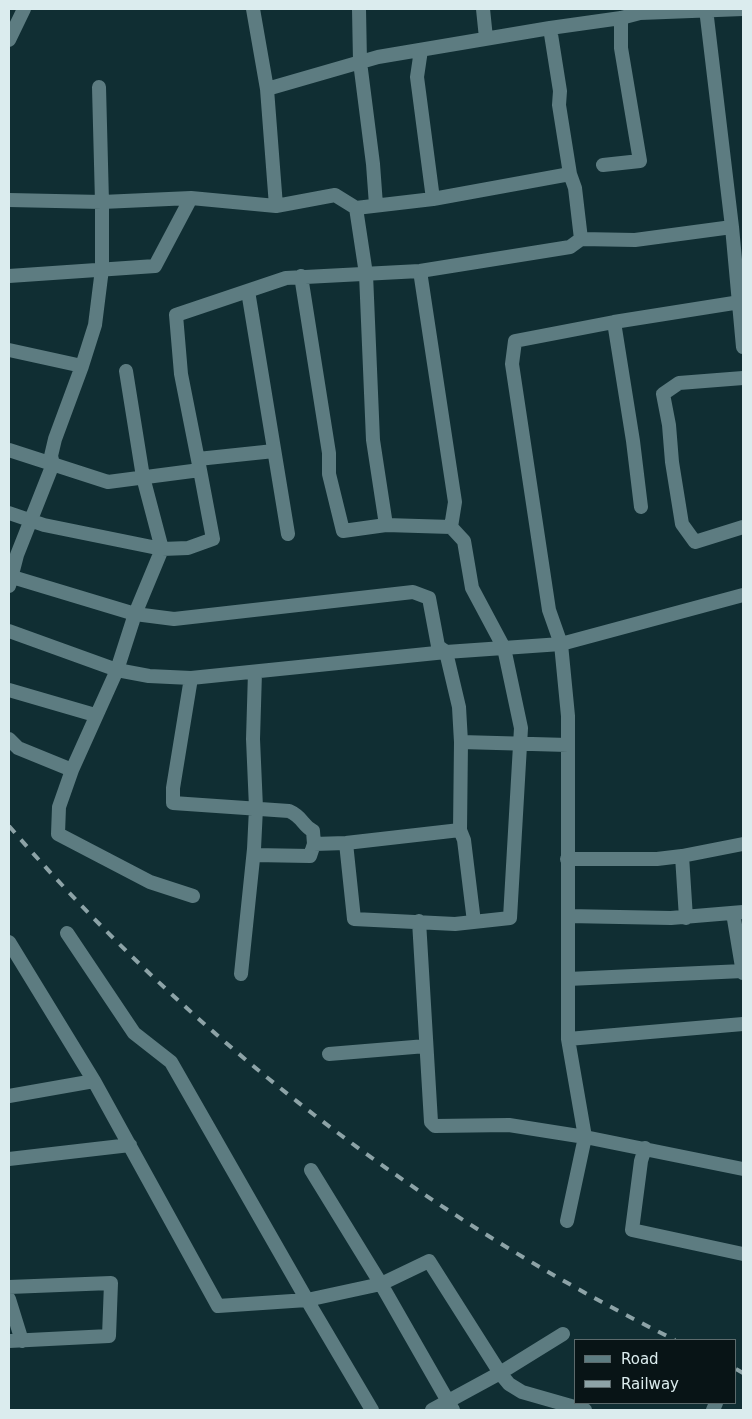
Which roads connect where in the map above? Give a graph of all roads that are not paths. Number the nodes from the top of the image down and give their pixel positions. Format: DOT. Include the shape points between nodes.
graph roads {
  1 [pos="24,9"];
  2 [pos="253,9"];
  3 [pos="359,9"];
  4 [pos="483,9"];
  5 [pos="743,9"];
  6 [pos="706,10"];
  7 [pos="639,11"];
  8 [pos="620,18"];
  9 [pos="550,28"];
  10 [pos="486,38"];
  11 [pos="9,40"];
  12 [pos="421,50"];
  13 [pos="360,62"];
  14 [pos="99,87"];
  15 [pos="267,89"];
  16 [pos="603,165"];
  17 [pos="570,174"];
  18 [pos="191,198"];
  19 [pos="433,199"];
  20 [pos="9,200"];
  21 [pos="102,202"];
  22 [pos="376,205"];
  23 [pos="276,206"];
  24 [pos="356,208"];
  25 [pos="732,227"];
  26 [pos="581,239"];
  27 [pos="102,269"];
  28 [pos="420,271"];
  29 [pos="366,274"];
  30 [pos="9,276"];
  31 [pos="301,276"];
  32 [pos="248,291"];
  33 [pos="740,302"];
  34 [pos="614,322"];
  35 [pos="743,347"];
  36 [pos="9,350"];
  37 [pos="82,366"];
  38 [pos="126,371"];
  39 [pos="743,378"];
  40 [pos="9,450"];
  41 [pos="274,451"];
  42 [pos="53,464"];
  43 [pos="199,464"];
  44 [pos="143,477"];
  45 [pos="641,507"];
  46 [pos="9,513"];
  47 [pos="30,520"];
  48 [pos="386,525"];
  49 [pos="451,527"];
  50 [pos="743,527"];
  51 [pos="288,534"];
  52 [pos="162,549"];
  53 [pos="10,579"];
  54 [pos="743,595"];
  55 [pos="135,614"];
  56 [pos="9,631"];
  57 [pos="561,644"];
  58 [pos="504,648"];
  59 [pos="446,652"];
  60 [pos="117,670"];
  61 [pos="255,672"];
  62 [pos="191,678"];
  63 [pos="9,690"];
  64 [pos="95,715"];
  65 [pos="9,739"];
  66 [pos="461,742"];
  67 [pos="520,744"];
  68 [pos="568,745"];
  69 [pos="72,770"];
  70 [pos="256,808"];
  71 [pos="460,830"];
  72 [pos="346,843"];
  73 [pos="314,844"];
  74 [pos="743,844"];
  75 [pos="254,855"];
  76 [pos="682,856"];
  77 [pos="567,859"];
  78 [pos="194,896"];
  79 [pos="738,912"];
  80 [pos="568,916"];
  81 [pos="686,918"];
  82 [pos="419,921"];
  83 [pos="474,922"];
  84 [pos="67,933"];
  85 [pos="9,942"];
  86 [pos="743,971"];
  87 [pos="241,974"];
  88 [pos="568,979"];
  89 [pos="743,1024"];
  90 [pos="568,1039"];
  91 [pos="426,1046"];
  92 [pos="329,1054"];
  93 [pos="94,1081"];
  94 [pos="9,1096"];
  95 [pos="585,1137"];
  96 [pos="130,1145"];
  97 [pos="645,1148"];
  98 [pos="9,1159"];
  99 [pos="743,1169"];
  100 [pos="311,1170"];
  101 [pos="567,1221"];
  102 [pos="743,1254"];
  103 [pos="381,1284"];
  104 [pos="9,1287"];
  105 [pos="9,1299"];
  106 [pos="307,1300"];
  107 [pos="562,1334"];
  108 [pos="16,1341"];
  109 [pos="500,1373"];
  110 [pos="451,1406"];
  111 [pos="372,1410"];
  112 [pos="432,1410"];
  113 [pos="585,1410"];
  1 -- 11 [label="street"];
  2 -- 15 [label="street"];
  3 -- 13 [label="street"];
  4 -- 10 [label="street"];
  5 -- 6 [label="street"];
  6 -- 7 [label="street"];
  6 -- 25 [label="street"];
  7 -- 8 [label="street"];
  8 -- 9 [label="street"];
  8 -- 16 [label="street" via="620,48 640,161"];
  9 -- 10 [label="street"];
  9 -- 17 [label="street"];
  10 -- 12 [label="street"];
  12 -- 13 [label="street"];
  12 -- 19 [label="street" via="417,77"];
  13 -- 15 [label="street"];
  13 -- 22 [label="street"];
  14 -- 21 [label="street"];
  15 -- 23 [label="street"];
  17 -- 19 [label="street"];
  17 -- 26 [label="street" via="575,188"];
  18 -- 21 [label="street"];
  18 -- 23 [label="street"];
  18 -- 27 [label="street" via="155,266"];
  19 -- 22 [label="street"];
  20 -- 21 [label="street"];
  21 -- 27 [label="street"];
  22 -- 24 [label="street"];
  23 -- 24 [label="street" via="335,195"];
  24 -- 29 [label="street"];
  25 -- 26 [label="street" via="635,240"];
  25 -- 33 [label="street"];
  26 -- 28 [label="street" via="570,247"];
  27 -- 30 [label="street"];
  27 -- 37 [label="street" via="95,325"];
  28 -- 29 [label="street"];
  28 -- 49 [label="street" via="455,502"];
  29 -- 31 [label="street"];
  29 -- 48 [label="street" via="373,440"];
  31 -- 32 [label="street"];
  31 -- 48 [label="street" via="329,453 329,474 343,531"];
  32 -- 41 [label="street"];
  32 -- 43 [label="street" via="176,315 181,374"];
  33 -- 34 [label="street"];
  33 -- 35 [label="street"];
  34 -- 45 [label="street"];
  34 -- 57 [label="street" via="515,340 512,364 549,610"];
  36 -- 37 [label="street"];
  37 -- 42 [label="street" via="50,456"];
  38 -- 44 [label="street"];
  39 -- 50 [label="street" via="679,382 663,394 682,524 695,542"];
  40 -- 42 [label="street"];
  41 -- 43 [label="street"];
  41 -- 51 [label="street"];
  42 -- 44 [label="street" via="108,482"];
  42 -- 47 [label="street"];
  43 -- 44 [label="street"];
  43 -- 52 [label="street" via="213,539 188,548"];
  44 -- 52 [label="street"];
  46 -- 47 [label="street"];
  47 -- 52 [label="street"];
  47 -- 53 [label="street"];
  48 -- 49 [label="street"];
  49 -- 58 [label="street" via="464,541 472,588"];
  52 -- 55 [label="street"];
  53 -- 55 [label="street"];
  54 -- 57 [label="street"];
  55 -- 59 [label="street" via="174,619 413,592 429,598 438,646"];
  55 -- 60 [label="street"];
  56 -- 60 [label="street"];
  57 -- 58 [label="street"];
  57 -- 68 [label="street"];
  58 -- 59 [label="street"];
  58 -- 67 [label="street" via="521,728"];
  59 -- 61 [label="street"];
  59 -- 66 [label="street" via="459,707"];
  60 -- 62 [label="street" via="149,676"];
  60 -- 64 [label="street"];
  61 -- 62 [label="street"];
  61 -- 70 [label="street"];
  62 -- 70 [label="street" via="173,803"];
  63 -- 64 [label="street"];
  64 -- 69 [label="street"];
  65 -- 69 [label="street" via="18,748"];
  66 -- 67 [label="street"];
  66 -- 71 [label="street"];
  67 -- 68 [label="street"];
  67 -- 83 [label="street" via="510,918"];
  68 -- 77 [label="street"];
  69 -- 78 [label="street" via="59,807 58,834 150,882"];
  70 -- 73 [label="street" via="299,815 307,828 313,831"];
  70 -- 75 [label="street"];
  71 -- 72 [label="street"];
  71 -- 83 [label="street"];
  72 -- 73 [label="street"];
  72 -- 82 [label="street" via="354,919"];
  73 -- 75 [label="street" via="310,856"];
  74 -- 76 [label="street"];
  75 -- 87 [label="street"];
  76 -- 77 [label="street"];
  76 -- 81 [label="street"];
  77 -- 80 [label="street"];
  79 -- 81 [label="street"];
  79 -- 86 [label="street"];
  80 -- 81 [label="street"];
  80 -- 88 [label="street"];
  82 -- 83 [label="street"];
  82 -- 91 [label="street"];
  84 -- 106 [label="street" via="134,1033 171,1062"];
  85 -- 93 [label="street"];
  86 -- 88 [label="street"];
  88 -- 90 [label="street"];
  89 -- 90 [label="street"];
  90 -- 95 [label="street"];
  91 -- 92 [label="street"];
  91 -- 95 [label="street" via="431,1122 435,1126 509,1125"];
  93 -- 94 [label="street"];
  93 -- 96 [label="street"];
  95 -- 97 [label="street"];
  95 -- 101 [label="street"];
  96 -- 98 [label="street"];
  96 -- 106 [label="street" via="218,1306"];
  97 -- 99 [label="street"];
  97 -- 102 [label="street" via="632,1230"];
  100 -- 103 [label="street"];
  103 -- 106 [label="street"];
  103 -- 109 [label="street" via="429,1262"];
  103 -- 110 [label="street"];
  104 -- 108 [label="street" via="111,1283 109,1336"];
  105 -- 108 [label="street"];
  106 -- 111 [label="street"];
  107 -- 109 [label="street"];
  109 -- 110 [label="street"];
  109 -- 113 [label="street" via="522,1392"];
  110 -- 112 [label="street"];
}
